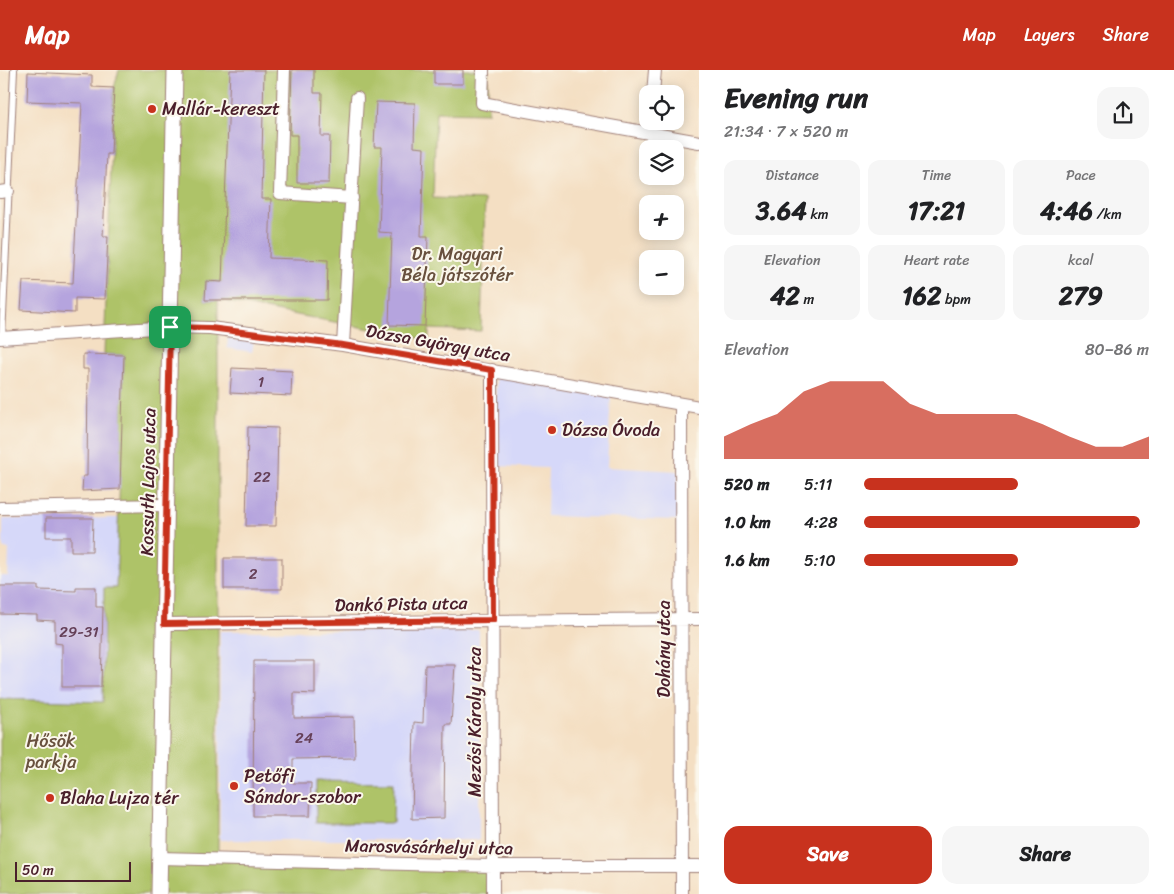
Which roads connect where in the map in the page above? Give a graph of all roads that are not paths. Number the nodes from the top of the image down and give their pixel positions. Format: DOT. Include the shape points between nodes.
graph roads {
  1 [pos="14,70"];
  2 [pos="175,70"];
  3 [pos="284,70"];
  4 [pos="483,70"];
  5 [pos="655,70"];
  6 [pos="654,85"];
  7 [pos="357,98"];
  8 [pos="639,125"];
  9 [pos="660,130"];
  10 [pos="699,142"];
  11 [pos="4,192"];
  12 [pos="352,198"];
  13 [pos="170,327"];
  14 [pos="1,338"];
  15 [pos="343,345"];
  16 [pos="492,370"];
  17 [pos="681,404"];
  18 [pos="699,407"];
  19 [pos="166,505"];
  20 [pos="0,508"];
  21 [pos="682,618"];
  22 [pos="699,619"];
  23 [pos="493,620"];
  24 [pos="164,624"];
  25 [pos="159,858"];
  26 [pos="493,866"];
  27 [pos="682,866"];
  28 [pos="699,866"];
  29 [pos="159,894"];
  30 [pos="493,894"];
  31 [pos="682,894"];
  1 -- 11 [label="lane"];
  2 -- 13 [label="street, Kossuth Lajos utca"];
  3 -- 12 [label="street" via="280,193"];
  4 -- 8 [label="street" via="482,103"];
  5 -- 6 [label="street"];
  7 -- 12 [label="street"];
  9 -- 10 [label="street"];
  11 -- 14 [label="lane"];
  12 -- 15 [label="street"];
  13 -- 14 [label="street, Dózsa György utca"];
  13 -- 15 [label="street, Dózsa György utca" via="210,328"];
  13 -- 19 [label="street, Kossuth Lajos utca"];
  15 -- 16 [label="street, Dózsa György utca"];
  16 -- 17 [label="street, Dózsa György utca"];
  16 -- 23 [label="street, Mezősi Károly utca"];
  17 -- 18 [label="street, Dózsa György utca"];
  17 -- 21 [label="street, Dohány utca"];
  19 -- 20 [label="street"];
  19 -- 24 [label="street, Kossuth Lajos utca"];
  21 -- 22 [label="street, Dankó Pista utca"];
  21 -- 23 [label="street, Dankó Pista utca"];
  21 -- 27 [label="street, Dohány utca"];
  23 -- 24 [label="street, Dankó Pista utca"];
  23 -- 26 [label="street, Mezősi Károly utca"];
  24 -- 25 [label="street, Kossuth Lajos utca"];
  25 -- 26 [label="street, Marosvásárhelyi utca"];
  25 -- 29 [label="street, Kossuth Lajos utca"];
  26 -- 27 [label="street, Marosvásárhelyi utca"];
  26 -- 30 [label="street, Mezősi Károly utca"];
  27 -- 28 [label="street, Marosvásárhelyi utca"];
  27 -- 31 [label="street, Dohány utca"];
}
